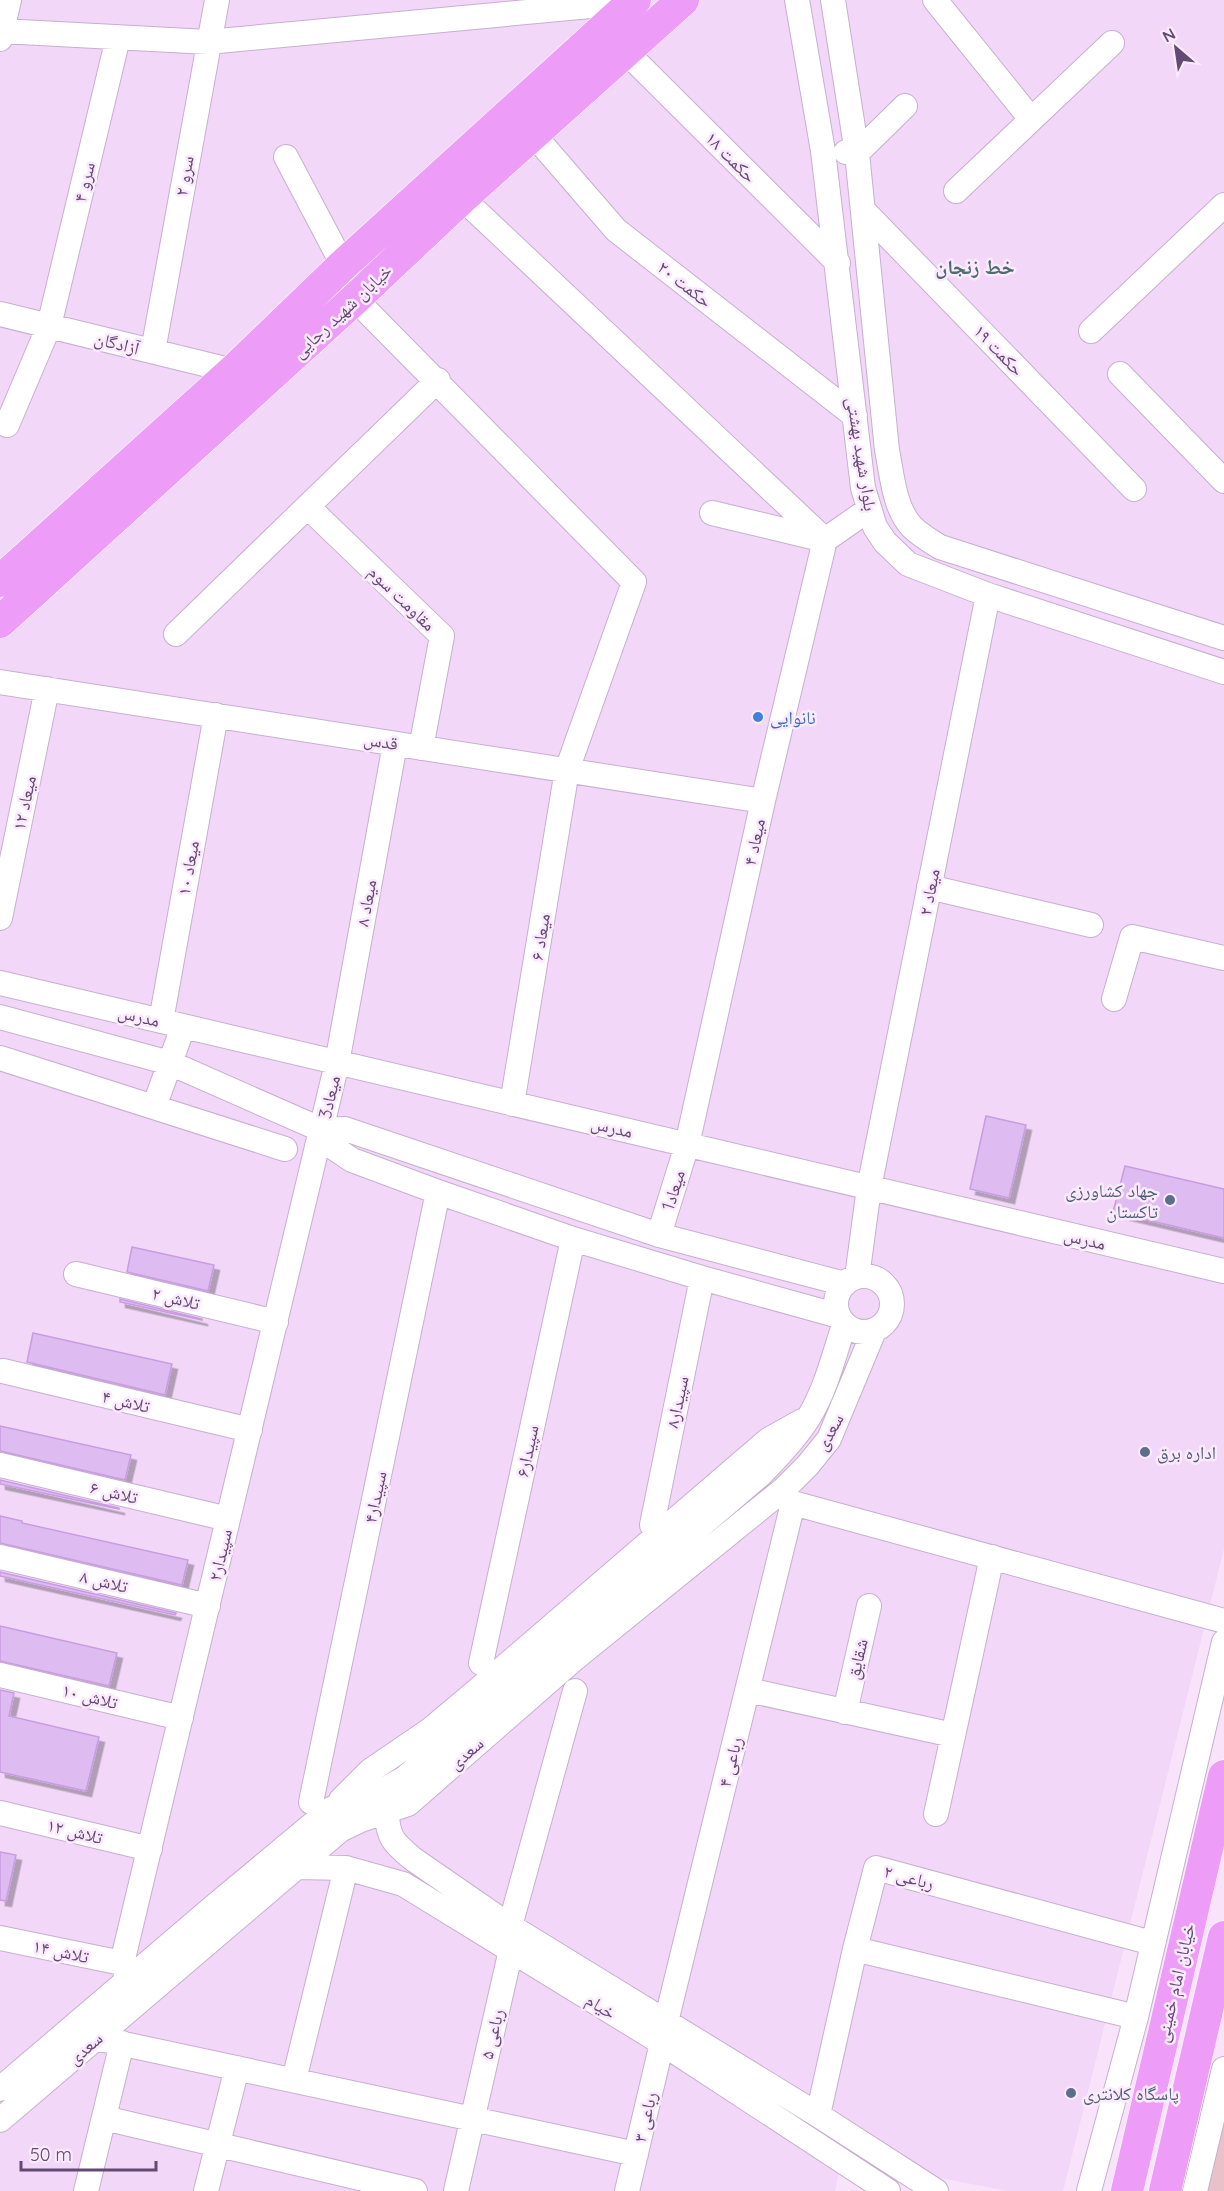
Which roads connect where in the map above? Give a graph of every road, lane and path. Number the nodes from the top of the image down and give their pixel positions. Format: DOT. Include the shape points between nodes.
graph roads {
  1 [pos="9,0"];
  2 [pos="217,0"];
  3 [pos="683,0"];
  4 [pos="797,0"];
  5 [pos="833,0"];
  6 [pos="935,0"];
  7 [pos="634,1"];
  8 [pos="1,35"];
  9 [pos="118,38"];
  10 [pos="208,42"];
  11 [pos="1112,43"];
  12 [pos="625,51"];
  13 [pos="905,106"];
  14 [pos="1031,120"];
  15 [pos="533,134"];
  16 [pos="823,151"];
  17 [pos="857,153"];
  18 [pos="286,157"];
  19 [pos="956,191"];
  20 [pos="462,198"];
  21 [pos="1224,205"];
  22 [pos="864,210"];
  23 [pos="838,263"];
  24 [pos="343,265"];
  25 [pos="355,299"];
  26 [pos="0,314"];
  27 [pos="49,326"];
  28 [pos="1091,331"];
  29 [pos="153,351"];
  30 [pos="1120,374"];
  31 [pos="438,380"];
  32 [pos="242,382"];
  33 [pos="855,416"];
  34 [pos="7,425"];
  35 [pos="1224,481"];
  36 [pos="1134,489"];
  37 [pos="308,507"];
  38 [pos="868,510"];
  39 [pos="712,513"];
  40 [pos="825,540"];
  41 [pos="0,581"];
  42 [pos="988,596"];
  43 [pos="0,622"];
  44 [pos="176,634"];
  45 [pos="1224,638"];
  46 [pos="1224,672"];
  47 [pos="0,682"];
  48 [pos="47,689"];
  49 [pos="216,715"];
  50 [pos="396,744"];
  51 [pos="421,748"];
  52 [pos="567,770"];
  53 [pos="763,801"];
  54 [pos="929,887"];
  55 [pos="0,918"];
  56 [pos="1090,925"];
  57 [pos="1224,958"];
  58 [pos="0,983"];
  59 [pos="1114,999"];
  60 [pos="0,1017"];
  61 [pos="172,1024"];
  62 [pos="0,1058"];
  63 [pos="170,1063"];
  64 [pos="337,1063"];
  65 [pos="512,1104"];
  66 [pos="154,1107"];
  67 [pos="322,1131"];
  68 [pos="687,1145"];
  69 [pos="285,1149"];
  70 [pos="869,1188"];
  71 [pos="438,1192"];
  72 [pos="659,1235"];
  73 [pos="573,1239"];
  74 [pos="1224,1272"];
  75 [pos="76,1274"];
  76 [pos="702,1278"];
  77 [pos="851,1280"];
  78 [pos="842,1320"];
  79 [pos="276,1322"];
  80 [pos="874,1331"];
  81 [pos="3,1371"];
  82 [pos="250,1430"];
  83 [pos="0,1465"];
  84 [pos="228,1520"];
  85 [pos="652,1525"];
  86 [pos="0,1557"];
  87 [pos="992,1557"];
  88 [pos="208,1605"];
  89 [pos="869,1606"];
  90 [pos="1224,1621"];
  91 [pos="1224,1642"];
  92 [pos="481,1663"];
  93 [pos="0,1675"];
  94 [pos="748,1690"];
  95 [pos="575,1691"];
  96 [pos="845,1712"];
  97 [pos="181,1718"];
  98 [pos="953,1735"];
  99 [pos="1224,1776"];
  100 [pos="321,1806"];
  101 [pos="387,1812"];
  102 [pos="0,1813"];
  103 [pos="936,1814"];
  104 [pos="399,1847"];
  105 [pos="150,1849"];
  106 [pos="422,1865"];
  107 [pos="297,1867"];
  108 [pos="346,1868"];
  109 [pos="379,1876"];
  110 [pos="406,1886"];
  111 [pos="1224,1937"];
  112 [pos="0,1938"];
  113 [pos="510,1938"];
  114 [pos="1152,1943"];
  115 [pos="855,1949"];
  116 [pos="125,1971"];
  117 [pos="1136,2017"];
  118 [pos="664,2032"];
  119 [pos="96,2038"];
  120 [pos="122,2043"];
  121 [pos="237,2068"];
  122 [pos="1224,2069"];
  123 [pos="294,2080"];
  124 [pos="0,2089"];
  125 [pos="818,2115"];
  126 [pos="104,2118"];
  127 [pos="473,2119"];
  128 [pos="0,2120"];
  129 [pos="218,2145"];
  130 [pos="1101,2146"];
  131 [pos="636,2154"];
  132 [pos="1135,2154"];
  133 [pos="86,2191"];
  134 [pos="206,2191"];
  135 [pos="415,2191"];
  136 [pos="456,2191"];
  137 [pos="627,2191"];
  138 [pos="886,2191"];
  139 [pos="936,2191"];
  140 [pos="1089,2191"];
  141 [pos="1127,2191"];
  142 [pos="1165,2191"];
  143 [pos="1195,2191"];
  1 -- 8 [label="street"];
  2 -- 10 [label="street, سرو ۲"];
  3 -- 12 [label="main road, خیابان شهید رجایی"];
  4 -- 16 [label="street, بلوار شهید بهشتی"];
  5 -- 17 [label="street, بلوار شهید بهشتی"];
  6 -- 14 [label="street"];
  7 -- 10 [label="street"];
  7 -- 24 [label="main road, خیابان شهید رجایی"];
  8 -- 9 [label="street"];
  9 -- 10 [label="street"];
  9 -- 27 [label="street, سرو ۴"];
  10 -- 29 [label="street, سرو ۲"];
  11 -- 14 [label="street"];
  12 -- 15 [label="main road, خیابان شهید رجایی"];
  12 -- 23 [label="street, حکمت ۱۸"];
  13 -- 17 [label="street"];
  14 -- 19 [label="street"];
  15 -- 20 [label="main road, خیابان شهید رجایی"];
  15 -- 33 [label="street, حکمت ۲۰" via="616,230"];
  16 -- 17 [label="street"];
  16 -- 23 [label="street, بلوار شهید بهشتی"];
  17 -- 22 [label="street, بلوار شهید بهشتی"];
  18 -- 24 [label="street"];
  20 -- 25 [label="main road, خیابان شهید رجایی"];
  20 -- 40 [label="street"];
  21 -- 28 [label="street"];
  22 -- 36 [label="street, حکمت ۱۹"];
  22 -- 45 [label="street, بلوار شهید بهشتی" via="887,450 897,499 911,526 940,547"];
  23 -- 33 [label="street, بلوار شهید بهشتی"];
  24 -- 32 [label="main road, خیابان شهید رجایی"];
  25 -- 31 [label="street"];
  25 -- 32 [label="main road, خیابان شهید رجایی"];
  26 -- 27 [label="street, آزادگان"];
  27 -- 29 [label="street, آزادگان"];
  27 -- 34 [label="street, سرو ۴"];
  29 -- 32 [label="street, آزادگان"];
  30 -- 35 [label="street"];
  31 -- 37 [label="street"];
  31 -- 52 [label="street, میعاد ۶" via="634,582"];
  32 -- 41 [label="main road, خیابان شهید رجایی"];
  32 -- 43 [label="main road, خیابان شهید رجایی"];
  33 -- 38 [label="street, بلوار شهید بهشتی"];
  37 -- 44 [label="street"];
  37 -- 51 [label="street, مقاومت سوم" via="442,636"];
  38 -- 40 [label="street"];
  38 -- 42 [label="street, بلوار شهید بهشتی" via="885,542 908,564"];
  39 -- 40 [label="street"];
  40 -- 53 [label="street, میعاد ۴"];
  42 -- 46 [label="street, بلوار شهید بهشتی"];
  42 -- 54 [label="street, میعاد ۲"];
  47 -- 48 [label="street, قدس"];
  48 -- 49 [label="street, قدس"];
  48 -- 55 [label="street, میعاد ۱۲"];
  49 -- 50 [label="street, قدس"];
  49 -- 61 [label="street, میعاد ۱۰"];
  50 -- 51 [label="street, قدس"];
  50 -- 64 [label="street, میعاد ۸"];
  51 -- 52 [label="street, قدس"];
  52 -- 53 [label="street, قدس"];
  52 -- 65 [label="street, میعاد ۶"];
  53 -- 68 [label="street, میعاد ۴"];
  54 -- 56 [label="street"];
  54 -- 70 [label="street, میعاد ۲"];
  57 -- 59 [label="street" via="1132,937"];
  58 -- 61 [label="street, مدرس"];
  60 -- 63 [label="street, مدرس"];
  61 -- 63 [label="street, میعاد ۱۰"];
  61 -- 64 [label="street, مدرس"];
  62 -- 66 [label="street"];
  63 -- 66 [label="street, میعاد ۱۰"];
  63 -- 67 [label="street, مدرس"];
  64 -- 65 [label="street, مدرس"];
  64 -- 67 [label="street, میعاد3"];
  65 -- 68 [label="street, مدرس"];
  66 -- 69 [label="street"];
  67 -- 71 [label="street" via="334,1148 352,1160"];
  67 -- 72 [label="street" via="345,1129"];
  67 -- 79 [label="street, سپیدار۲"];
  68 -- 70 [label="street, مدرس"];
  68 -- 72 [label="street, میعاد1"];
  70 -- 74 [label="street, مدرس"];
  70 -- 77 [label="street"];
  71 -- 73 [label="street"];
  71 -- 100 [label="street, سپیدار۴"];
  72 -- 77 [label="street"];
  73 -- 76 [label="street"];
  73 -- 92 [label="street, سپیدار۶"];
  75 -- 79 [label="street, تلاش ۲"];
  76 -- 78 [label="street"];
  76 -- 85 [label="street, سپیدار۸"];
  77 -- 78 [label="street" via="837,1297 837,1312"];
  77 -- 80 [label="street" via="874,1278 888,1288 893,1304 888,1321"];
  78 -- 80 [label="street" via="857,1332"];
  78 -- 100 [label="street, سعدی" via="825,1385 809,1417 784,1452 761,1474 405,1778 386,1789"];
  79 -- 82 [label="street, سپیدار۲"];
  80 -- 101 [label="street, سعدی" via="829,1439 792,1481 573,1660 408,1804"];
  81 -- 82 [label="street, تلاش ۴"];
  82 -- 84 [label="street, سپیدار۲"];
  83 -- 84 [label="street, تلاش ۶"];
  84 -- 88 [label="street, سپیدار۲"];
  86 -- 88 [label="street, تلاش ۸"];
  87 -- 90 [label="street"];
  87 -- 94 [label="street, رباعی ۴" via="793,1503"];
  87 -- 98 [label="street"];
  88 -- 97 [label="street, سپیدار۲"];
  89 -- 96 [label="street, شقایق"];
  91 -- 114 [label="street"];
  93 -- 97 [label="street, تلاش ۱۰"];
  94 -- 96 [label="street"];
  94 -- 118 [label="street, رباعی ۴"];
  95 -- 113 [label="street, رباعی ۵"];
  96 -- 98 [label="street"];
  97 -- 105 [label="street, سپیدار۲"];
  98 -- 103 [label="street"];
  99 -- 132 [label="main road, خیابان امام خمینی"];
  100 -- 116 [label="street, سعدی"];
  101 -- 104 [label="street, خیام" via="391,1837"];
  101 -- 107 [label="street, سعدی" via="340,1830"];
  102 -- 105 [label="street, تلاش ۱۲"];
  104 -- 106 [label="street, خیام"];
  104 -- 109 [label="street" via="392,1864"];
  105 -- 116 [label="street, سپیدار۲"];
  106 -- 110 [label="street" via="413,1869"];
  106 -- 113 [label="street, خیام"];
  107 -- 108 [label="street, خیام"];
  107 -- 119 [label="street, سعدی"];
  108 -- 109 [label="street, خیام"];
  108 -- 123 [label="street"];
  109 -- 110 [label="street, خیام"];
  110 -- 113 [label="street, خیام"];
  111 -- 142 [label="main road, خیابان امام خمینی"];
  112 -- 116 [label="street, تلاش ۱۴"];
  113 -- 118 [label="street, خیام"];
  113 -- 127 [label="street, رباعی ۵"];
  114 -- 115 [label="street, رباعی ۲" via="876,1868"];
  114 -- 117 [label="street"];
  115 -- 117 [label="street"];
  115 -- 125 [label="street, رباعی ۲"];
  116 -- 124 [label="street, سعدی"];
  117 -- 130 [label="street"];
  118 -- 125 [label="street, خیام"];
  118 -- 131 [label="street, رباعی ۳"];
  118 -- 138 [label="street, خیام"];
  119 -- 120 [label="street"];
  119 -- 128 [label="street, سعدی"];
  120 -- 121 [label="street"];
  120 -- 126 [label="street"];
  121 -- 123 [label="street"];
  121 -- 129 [label="street"];
  122 -- 143 [label="street"];
  123 -- 127 [label="street"];
  125 -- 139 [label="street, خیام"];
  126 -- 129 [label="street"];
  126 -- 133 [label="street"];
  127 -- 131 [label="street"];
  127 -- 136 [label="street, رباعی ۵"];
  129 -- 134 [label="street"];
  129 -- 135 [label="street"];
  130 -- 132 [label="street"];
  130 -- 140 [label="street"];
  131 -- 137 [label="street, رباعی ۳"];
  132 -- 141 [label="main road, خیابان امام خمینی"];
}
